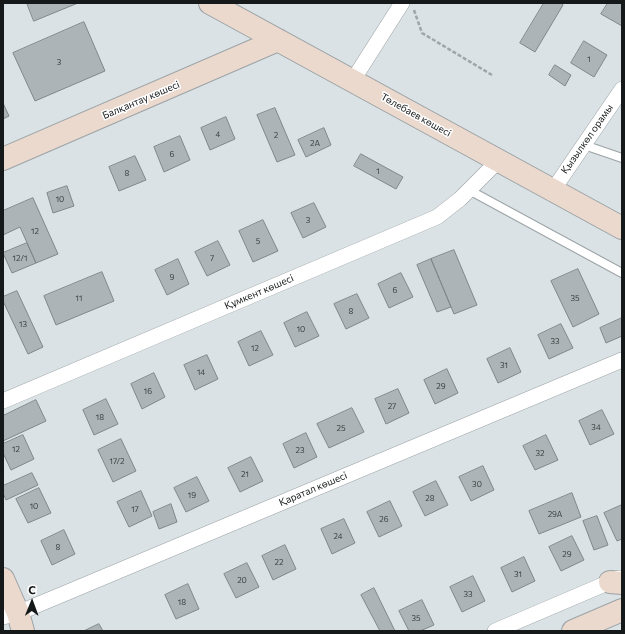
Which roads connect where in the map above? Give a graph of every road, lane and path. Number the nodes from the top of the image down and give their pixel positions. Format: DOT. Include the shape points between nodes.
graph roads {
  1 [pos="210,3"];
  2 [pos="409,5"];
  3 [pos="278,40"];
  4 [pos="492,75"];
  5 [pos="353,80"];
  6 [pos="622,89"];
  7 [pos="584,145"];
  8 [pos="622,158"];
  9 [pos="3,159"];
  10 [pos="499,160"];
  11 [pos="469,190"];
  12 [pos="553,190"];
  13 [pos="622,228"];
  14 [pos="622,273"];
  15 [pos="622,360"];
  16 [pos="3,401"];
  17 [pos="3,579"];
  18 [pos="618,580"];
  19 [pos="622,610"];
  20 [pos="15,620"];
  21 [pos="495,631"];
  22 [pos="573,631"];
  1 -- 3 [label="street, Төлебаев көшесі"];
  2 -- 4 [label="path" via="414,10 422,33"];
  2 -- 5 [label="street"];
  3 -- 5 [label="street, Төлебаев көшесі"];
  3 -- 9 [label="street, Балқантау көшесі"];
  5 -- 10 [label="street, Төлебаев көшесі"];
  6 -- 7 [label="street, Қызылкөл орамы"];
  7 -- 8 [label="lane"];
  7 -- 12 [label="street, Қызылкөл орамы"];
  10 -- 11 [label="street, Құмкент көшесі"];
  10 -- 12 [label="street, Төлебаев көшесі"];
  11 -- 14 [label="lane"];
  11 -- 16 [label="street, Құмкент көшесі" via="437,217"];
  12 -- 13 [label="street, Төлебаев көшесі"];
  15 -- 20 [label="street, Қаратал көшесі"];
  17 -- 20 [label="street"];
  18 -- 21 [label="street"];
  19 -- 22 [label="street"];
}
